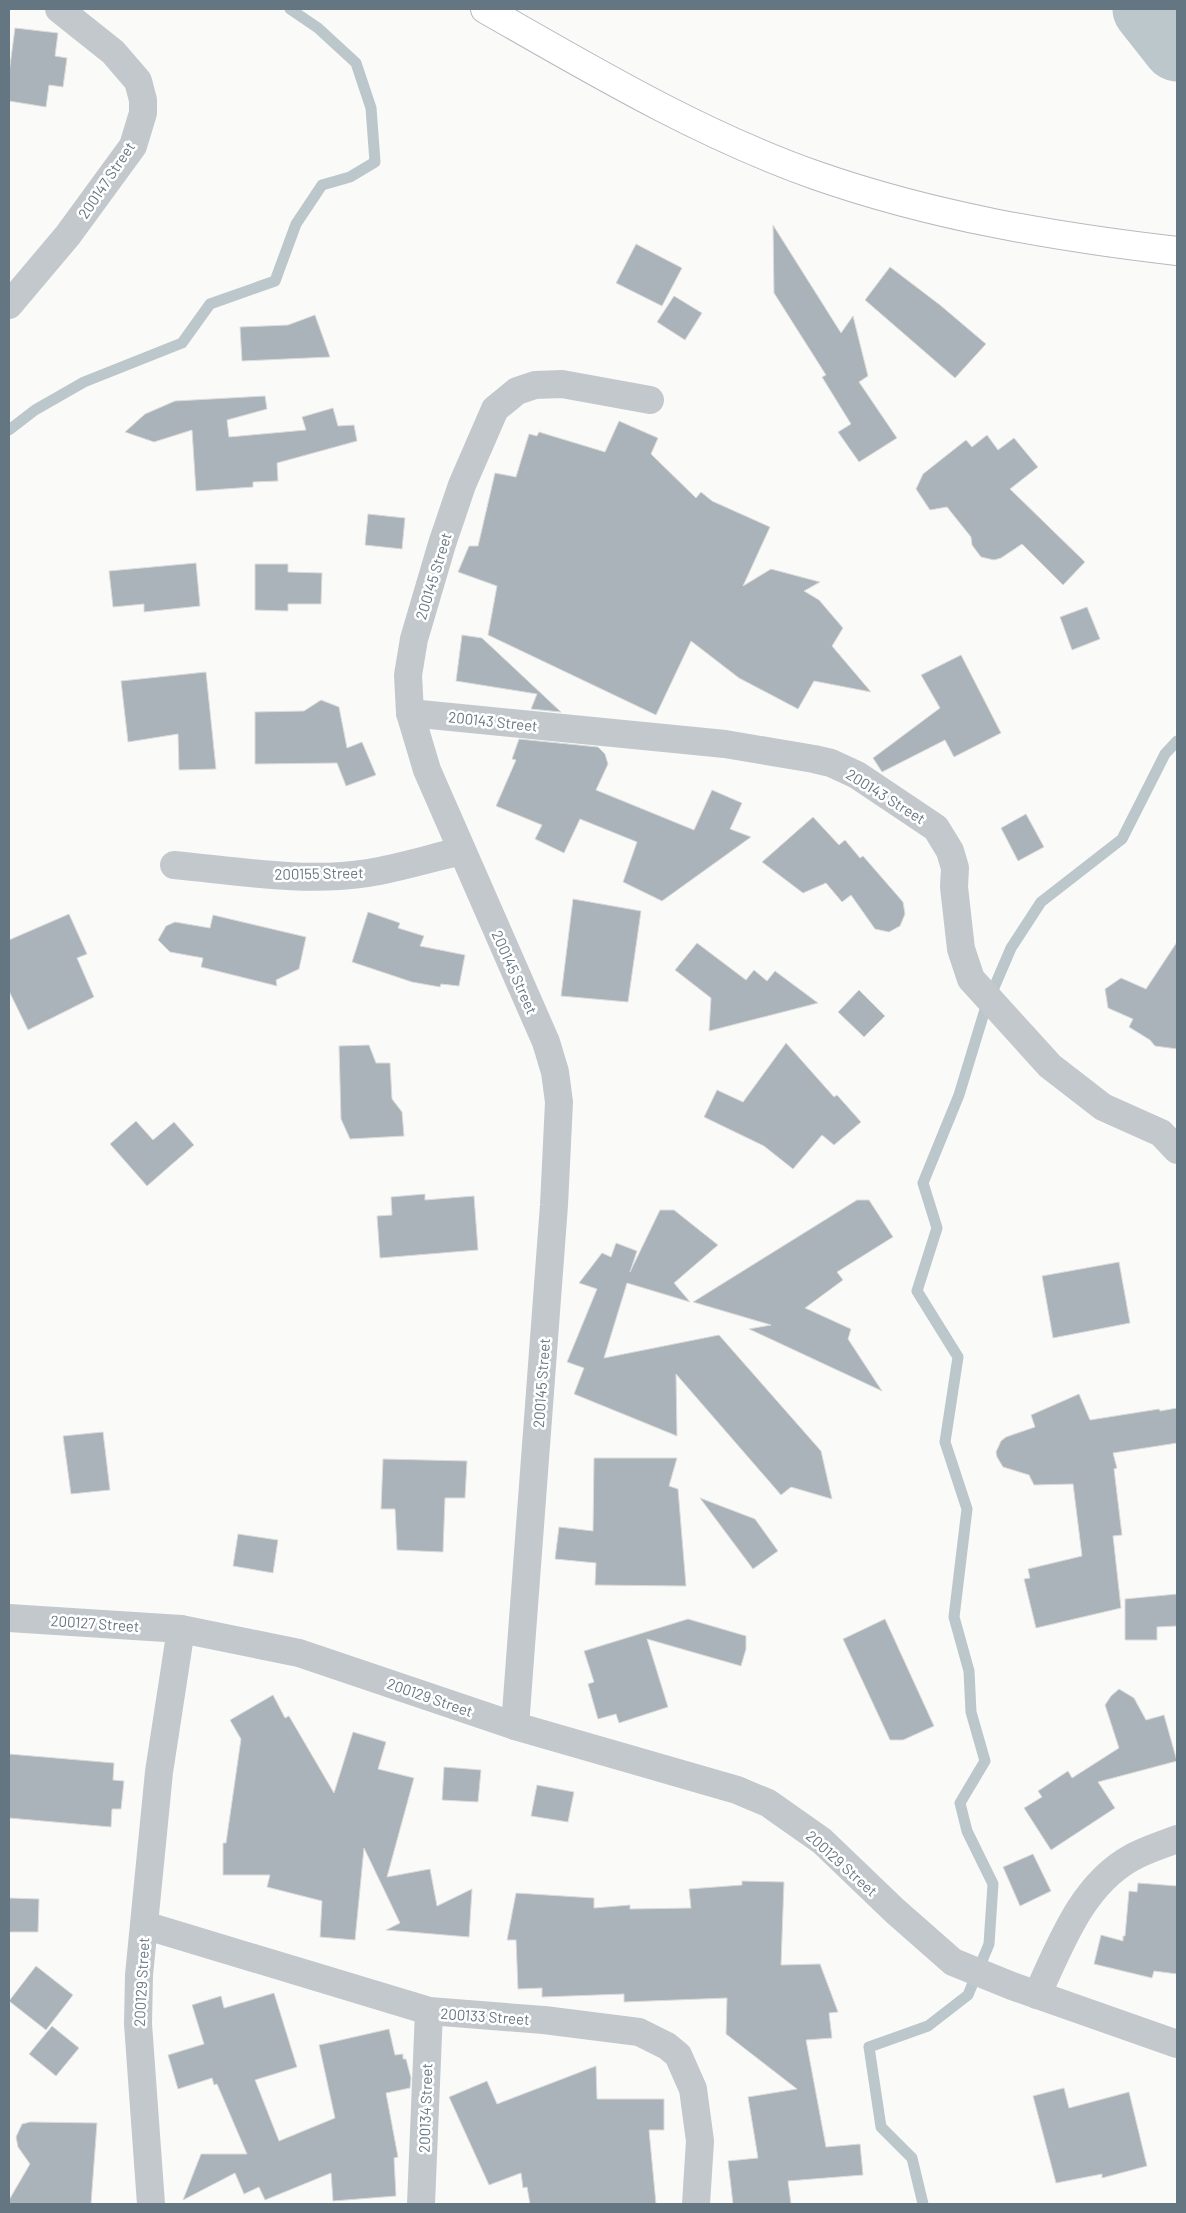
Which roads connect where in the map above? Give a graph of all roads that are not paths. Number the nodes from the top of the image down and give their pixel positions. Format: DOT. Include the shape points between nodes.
graph roads {
  1 [pos="58,9"];
  2 [pos="485,9"];
  3 [pos="1177,250"];
  4 [pos="9,305"];
  5 [pos="650,400"];
  6 [pos="410,713"];
  7 [pos="461,850"];
  8 [pos="174,865"];
  9 [pos="1177,1150"];
  10 [pos="9,1618"];
  11 [pos="180,1629"];
  12 [pos="515,1726"];
  13 [pos="1177,1839"];
  14 [pos="144,1926"];
  15 [pos="1037,1995"];
  16 [pos="428,2011"];
  17 [pos="1177,2044"];
  18 [pos="151,2204"];
  19 [pos="421,2204"];
  20 [pos="696,2204"];
  1 -- 4 [label="street, 200147 Street" via="113,52 138,81 143,113 133,146 68,235"];
  2 -- 3 [label="street" via="714,133 814,174 900,202 1002,225"];
  5 -- 6 [label="street, 200145 Street" via="562,384 535,385 517,391 495,409 462,485 414,639 408,675"];
  6 -- 7 [label="street, 200145 Street" via="427,770"];
  6 -- 9 [label="street, 200143 Street" via="726,744 822,761 857,775 936,828 950,851 955,868 960,949 971,979 1050,1066 1103,1107 1160,1133"];
  7 -- 8 [label="street, 200155 Street" via="369,873 334,875 288,876"];
  7 -- 12 [label="street, 200145 Street" via="546,1042 559,1102"];
  10 -- 11 [label="street, 200127 Street"];
  11 -- 12 [label="street, 200129 Street" via="299,1653"];
  11 -- 14 [label="street, 200129 Street" via="159,1772"];
  12 -- 15 [label="street, 200129 Street" via="737,1790 768,1803 822,1841 953,1962"];
  13 -- 15 [label="street" via="1130,1859 1095,1888 1072,1923"];
  14 -- 16 [label="street, 200133 Street"];
  14 -- 18 [label="street, 200129 Street" via="138,2024"];
  15 -- 17 [label="street, 200129 Street"];
  16 -- 19 [label="street, 200134 Street"];
  16 -- 20 [label="street, 200133 Street" via="544,2020 639,2032 666,2046 678,2055 693,2089 700,2141"];
}
